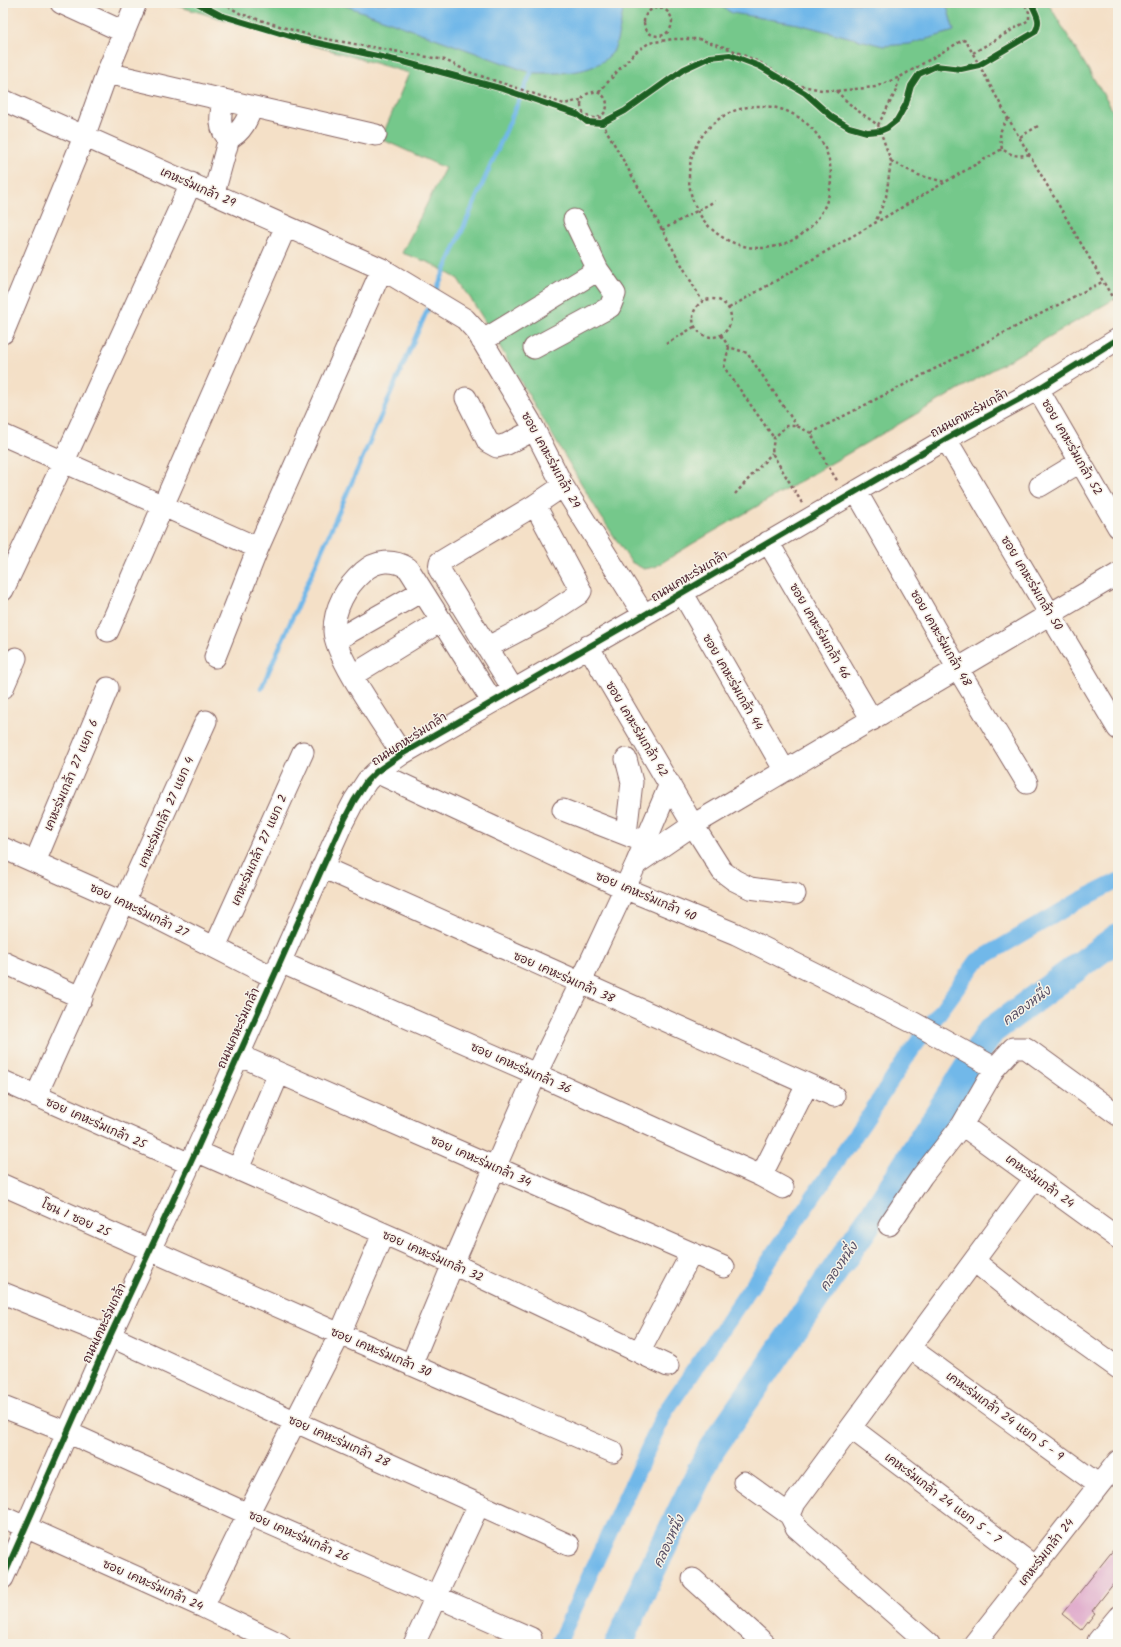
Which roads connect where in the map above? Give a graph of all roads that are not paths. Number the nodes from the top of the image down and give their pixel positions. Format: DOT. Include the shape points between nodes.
graph roads {
  1 [pos="61,3"];
  2 [pos="136,3"];
  3 [pos="124,32"];
  4 [pos="107,73"];
  5 [pos="3,100"];
  6 [pos="223,100"];
  7 [pos="252,107"];
  8 [pos="376,135"];
  9 [pos="84,137"];
  10 [pos="229,138"];
  11 [pos="191,183"];
  12 [pos="214,193"];
  13 [pos="574,220"];
  14 [pos="286,226"];
  15 [pos="598,270"];
  16 [pos="388,272"];
  17 [pos="451,310"];
  18 [pos="3,333"];
  19 [pos="1118,339"];
  20 [pos="482,341"];
  21 [pos="534,348"];
  22 [pos="1038,389"];
  23 [pos="466,398"];
  24 [pos="534,430"];
  25 [pos="3,435"];
  26 [pos="946,439"];
  27 [pos="64,461"];
  28 [pos="1080,462"];
  29 [pos="563,486"];
  30 [pos="1040,486"];
  31 [pos="851,493"];
  32 [pos="535,505"];
  33 [pos="162,506"];
  34 [pos="1118,527"];
  35 [pos="768,542"];
  36 [pos="258,548"];
  37 [pos="1118,574"];
  38 [pos="3,590"];
  39 [pos="422,590"];
  40 [pos="682,592"];
  41 [pos="1050,614"];
  42 [pos="644,615"];
  43 [pos="441,621"];
  44 [pos="108,631"];
  45 [pos="336,640"];
  46 [pos="588,646"];
  47 [pos="488,647"];
  48 [pos="215,657"];
  49 [pos="16,658"];
  50 [pos="958,669"];
  51 [pos="353,675"];
  52 [pos="3,688"];
  53 [pos="108,688"];
  54 [pos="513,689"];
  55 [pos="492,701"];
  56 [pos="872,720"];
  57 [pos="206,721"];
  58 [pos="1118,729"];
  59 [pos="303,752"];
  60 [pos="402,754"];
  61 [pos="626,759"];
  62 [pos="785,771"];
  63 [pos="376,772"];
  64 [pos="1027,783"];
  65 [pos="670,784"];
  66 [pos="563,810"];
  67 [pos="689,819"];
  68 [pos="626,834"];
  69 [pos="645,842"];
  70 [pos="3,848"];
  71 [pos="35,862"];
  72 [pos="636,864"];
  73 [pos="322,867"];
  74 [pos="624,888"];
  75 [pos="795,894"];
  76 [pos="125,902"];
  77 [pos="215,947"];
  78 [pos="3,962"];
  79 [pos="277,970"];
  80 [pos="580,984"];
  81 [pos="82,998"];
  82 [pos="238,1055"];
  83 [pos="994,1067"];
  84 [pos="279,1073"];
  85 [pos="536,1074"];
  86 [pos="3,1081"];
  87 [pos="807,1085"];
  88 [pos="36,1096"];
  89 [pos="834,1096"];
  90 [pos="1118,1114"];
  91 [pos="962,1124"];
  92 [pos="193,1158"];
  93 [pos="495,1167"];
  94 [pos="238,1169"];
  95 [pos="761,1176"];
  96 [pos="1035,1178"];
  97 [pos="3,1185"];
  98 [pos="783,1188"];
  99 [pos="889,1225"];
  100 [pos="383,1234"];
  101 [pos="1118,1238"];
  102 [pos="150,1251"];
  103 [pos="691,1254"];
  104 [pos="974,1261"];
  105 [pos="453,1264"];
  106 [pos="724,1267"];
  107 [pos="3,1293"];
  108 [pos="340,1334"];
  109 [pos="110,1336"];
  110 [pos="910,1348"];
  111 [pos="640,1351"];
  112 [pos="411,1365"];
  113 [pos="668,1366"];
  114 [pos="1118,1368"];
  115 [pos="3,1407"];
  116 [pos="296,1422"];
  117 [pos="851,1428"];
  118 [pos="67,1432"];
  119 [pos="613,1452"];
  120 [pos="1118,1461"];
  121 [pos="744,1482"];
  122 [pos="1099,1485"];
  123 [pos="479,1504"];
  124 [pos="248,1514"];
  125 [pos="790,1515"];
  126 [pos="3,1517"];
  127 [pos="26,1527"];
  128 [pos="570,1545"];
  129 [pos="1035,1567"];
  130 [pos="3,1578"];
  131 [pos="693,1579"];
  132 [pos="435,1596"];
  133 [pos="203,1607"];
  134 [pos="1118,1616"];
  135 [pos="531,1638"];
  136 [pos="1098,1641"];
  137 [pos="278,1644"];
  138 [pos="414,1644"];
  139 [pos="765,1644"];
  140 [pos="929,1644"];
  141 [pos="974,1644"];
  1 -- 3 [label="street"];
  2 -- 3 [label="street"];
  3 -- 4 [label="street"];
  4 -- 6 [label="street"];
  4 -- 9 [label="street"];
  5 -- 9 [label="street, เคหะร่มเกล้า 29"];
  6 -- 7 [label="street"];
  6 -- 10 [label="street" via="220,121"];
  7 -- 8 [label="street"];
  7 -- 10 [label="street" via="246,123"];
  9 -- 11 [label="street, เคหะร่มเกล้า 29"];
  9 -- 18 [label="street"];
  10 -- 12 [label="street"];
  11 -- 12 [label="street, เคหะร่มเกล้า 29"];
  11 -- 27 [label="street"];
  12 -- 14 [label="street, เคหะร่มเกล้า 29"];
  13 -- 15 [label="street"];
  14 -- 16 [label="street, เคหะร่มเกล้า 29"];
  14 -- 33 [label="street"];
  15 -- 20 [label="street"];
  15 -- 21 [label="street" via="614,294 610,307"];
  16 -- 17 [label="street, เคหะร่มเกล้า 29"];
  16 -- 36 [label="street"];
  17 -- 20 [label="street, ซอย เคหะร่มเกล้า 29" via="465,319"];
  19 -- 22 [label="street, ถนนเคหะร่มเกล้า"];
  20 -- 24 [label="street, ซอย เคหะร่มเกล้า 29"];
  22 -- 26 [label="street, ถนนเคหะร่มเกล้า"];
  22 -- 28 [label="street, ซอย เคหะร่มเกล้า 52"];
  23 -- 24 [label="street" via="488,442 497,447"];
  24 -- 29 [label="street, ซอย เคหะร่มเกล้า 29"];
  25 -- 27 [label="street"];
  26 -- 31 [label="street, ถนนเคหะร่มเกล้า"];
  26 -- 41 [label="street, ซอย เคหะร่มเกล้า 50"];
  27 -- 33 [label="street"];
  27 -- 38 [label="street"];
  28 -- 30 [label="street"];
  28 -- 34 [label="street, ซอย เคหะร่มเกล้า 52"];
  29 -- 32 [label="street"];
  29 -- 42 [label="street, ซอย เคหะร่มเกล้า 29"];
  31 -- 35 [label="street, ถนนเคหะร่มเกล้า"];
  31 -- 50 [label="street, ซอย เคหะร่มเกล้า 48"];
  32 -- 47 [label="street" via="581,591 541,619"];
  32 -- 47 [label="street" via="440,562 438,569"];
  33 -- 36 [label="street"];
  33 -- 44 [label="street"];
  35 -- 40 [label="street, ถนนเคหะร่มเกล้า"];
  35 -- 56 [label="street, ซอย เคหะร่มเกล้า 46"];
  36 -- 48 [label="street"];
  37 -- 41 [label="street"];
  39 -- 43 [label="street"];
  39 -- 45 [label="street"];
  39 -- 45 [label="street" via="408,568 401,564 386,562 363,571 339,604 335,618"];
  40 -- 42 [label="street, ถนนเคหะร่มเกล้า"];
  40 -- 62 [label="street, ซอย เคหะร่มเกล้า 44"];
  41 -- 50 [label="street"];
  41 -- 58 [label="street, ซอย เคหะร่มเกล้า 50"];
  42 -- 46 [label="street, ถนนเคหะร่มเกล้า"];
  43 -- 51 [label="street"];
  43 -- 55 [label="street"];
  45 -- 51 [label="street" via="340,654"];
  46 -- 54 [label="street, ถนนเคหะร่มเกล้า"];
  46 -- 65 [label="street, ซอย เคหะร่มเกล้า 42"];
  47 -- 54 [label="street"];
  49 -- 52 [label="street"];
  50 -- 56 [label="street"];
  50 -- 64 [label="street, ซอย เคหะร่มเกล้า 48"];
  51 -- 60 [label="street"];
  53 -- 71 [label="street, เคหะร่มเกล้า 27 แยก 6"];
  54 -- 55 [label="street, ถนนเคหะร่มเกล้า"];
  55 -- 60 [label="street, ถนนเคหะร่มเกล้า"];
  56 -- 62 [label="street"];
  57 -- 76 [label="street, เคหะร่มเกล้า 27 แยก 4"];
  59 -- 77 [label="street, เคหะร่มเกล้า 27 แยก 2"];
  60 -- 63 [label="street, ถนนเคหะร่มเกล้า"];
  61 -- 68 [label="street" via="632,782"];
  62 -- 67 [label="street"];
  63 -- 73 [label="street, ถนนเคหะร่มเกล้า" via="354,800"];
  63 -- 74 [label="street, ซอย เคหะร่มเกล้า 40"];
  65 -- 67 [label="street, ซอย เคหะร่มเกล้า 42"];
  65 -- 69 [label="street"];
  66 -- 68 [label="street"];
  67 -- 72 [label="street"];
  67 -- 75 [label="street, ซอย เคหะร่มเกล้า 42" via="722,871 734,880 750,888"];
  68 -- 69 [label="street"];
  69 -- 72 [label="street"];
  70 -- 71 [label="street, ซอย เคหะร่มเกล้า 27"];
  71 -- 76 [label="street, ซอย เคหะร่มเกล้า 27"];
  72 -- 74 [label="street"];
  73 -- 79 [label="street, ถนนเคหะร่มเกล้า"];
  73 -- 80 [label="street, ซอย เคหะร่มเกล้า 38"];
  74 -- 80 [label="street"];
  74 -- 83 [label="street, ซอย เคหะร่มเกล้า 40" via="736,934 914,1022"];
  76 -- 77 [label="street, ซอย เคหะร่มเกล้า 27"];
  76 -- 81 [label="street, เคหะร่มเกล้า 27 แยก 4"];
  77 -- 79 [label="street, ซอย เคหะร่มเกล้า 27"];
  78 -- 81 [label="street"];
  79 -- 82 [label="street, ถนนเคหะร่มเกล้า"];
  79 -- 85 [label="street, ซอย เคหะร่มเกล้า 36"];
  80 -- 85 [label="street"];
  80 -- 87 [label="street, ซอย เคหะร่มเกล้า 38"];
  81 -- 88 [label="street, เคหะร่มเกล้า 27 แยก 4"];
  82 -- 84 [label="street, ซอย เคหะร่มเกล้า 34"];
  82 -- 92 [label="street, ถนนเคหะร่มเกล้า"];
  83 -- 90 [label="street" via="1013,1048 1026,1048"];
  83 -- 91 [label="street"];
  84 -- 93 [label="street, ซอย เคหะร่มเกล้า 34"];
  84 -- 94 [label="street"];
  85 -- 93 [label="street"];
  85 -- 95 [label="street, ซอย เคหะร่มเกล้า 36"];
  86 -- 88 [label="street, ซอย เคหะร่มเกล้า 25"];
  87 -- 89 [label="street, ซอย เคหะร่มเกล้า 38"];
  87 -- 95 [label="street"];
  88 -- 92 [label="street, ซอย เคหะร่มเกล้า 25"];
  91 -- 96 [label="street, เคหะร่มเกล้า 24"];
  91 -- 99 [label="street"];
  92 -- 94 [label="street, ซอย เคหะร่มเกล้า 32"];
  92 -- 102 [label="street, ถนนเคหะร่มเกล้า"];
  93 -- 103 [label="street, ซอย เคหะร่มเกล้า 34"];
  93 -- 105 [label="street"];
  94 -- 100 [label="street, ซอย เคหะร่มเกล้า 32"];
  95 -- 98 [label="street, ซอย เคหะร่มเกล้า 36"];
  96 -- 101 [label="street, เคหะร่มเกล้า 24"];
  96 -- 104 [label="street"];
  97 -- 102 [label="street, โซน 1 ซอย 25"];
  100 -- 105 [label="street, ซอย เคหะร่มเกล้า 32"];
  100 -- 108 [label="street"];
  102 -- 108 [label="street, ซอย เคหะร่มเกล้า 30"];
  102 -- 109 [label="street, ถนนเคหะร่มเกล้า"];
  103 -- 106 [label="street, ซอย เคหะร่มเกล้า 34"];
  103 -- 111 [label="street"];
  104 -- 110 [label="street"];
  104 -- 114 [label="street" via="1028,1304"];
  105 -- 111 [label="street, ซอย เคหะร่มเกล้า 32"];
  105 -- 112 [label="street"];
  107 -- 109 [label="street, ซอย เคหะร่มเกล้า 28"];
  108 -- 112 [label="street, ซอย เคหะร่มเกล้า 30"];
  108 -- 116 [label="street"];
  109 -- 116 [label="street, ซอย เคหะร่มเกล้า 28"];
  109 -- 118 [label="street, ถนนเคหะร่มเกล้า"];
  110 -- 117 [label="street"];
  110 -- 122 [label="street, เคหะร่มเกล้า 24 แยก 5 - 9"];
  111 -- 113 [label="street, ซอย เคหะร่มเกล้า 32"];
  112 -- 119 [label="street, ซอย เคหะร่มเกล้า 30"];
  115 -- 118 [label="street, ซอย เคหะร่มเกล้า 26"];
  116 -- 123 [label="street, ซอย เคหะร่มเกล้า 28"];
  116 -- 124 [label="street"];
  117 -- 125 [label="street" via="795,1503"];
  117 -- 129 [label="street, เคหะร่มเกล้า 24 แยก 5 - 7"];
  118 -- 124 [label="street, ซอย เคหะร่มเกล้า 26"];
  118 -- 127 [label="street, ถนนเคหะร่มเกล้า"];
  120 -- 122 [label="street, เคหะร่มเกล้า 24"];
  121 -- 125 [label="street"];
  122 -- 129 [label="street, เคหะร่มเกล้า 24"];
  123 -- 128 [label="street, ซอย เคหะร่มเกล้า 28"];
  123 -- 132 [label="street"];
  124 -- 132 [label="street, ซอย เคหะร่มเกล้า 26"];
  124 -- 133 [label="street"];
  125 -- 140 [label="street" via="796,1527"];
  126 -- 127 [label="street, ซอย เคหะร่มเกล้า 24"];
  127 -- 130 [label="street, ถนนเคหะร่มเกล้า"];
  127 -- 133 [label="street, ซอย เคหะร่มเกล้า 24"];
  129 -- 141 [label="street, เคหะร่มเกล้า 24"];
  131 -- 139 [label="street"];
  132 -- 135 [label="street, ซอย เคหะร่มเกล้า 26"];
  132 -- 138 [label="street"];
  133 -- 137 [label="street, ซอย เคหะร่มเกล้า 24"];
  134 -- 136 [label="street"];
}
